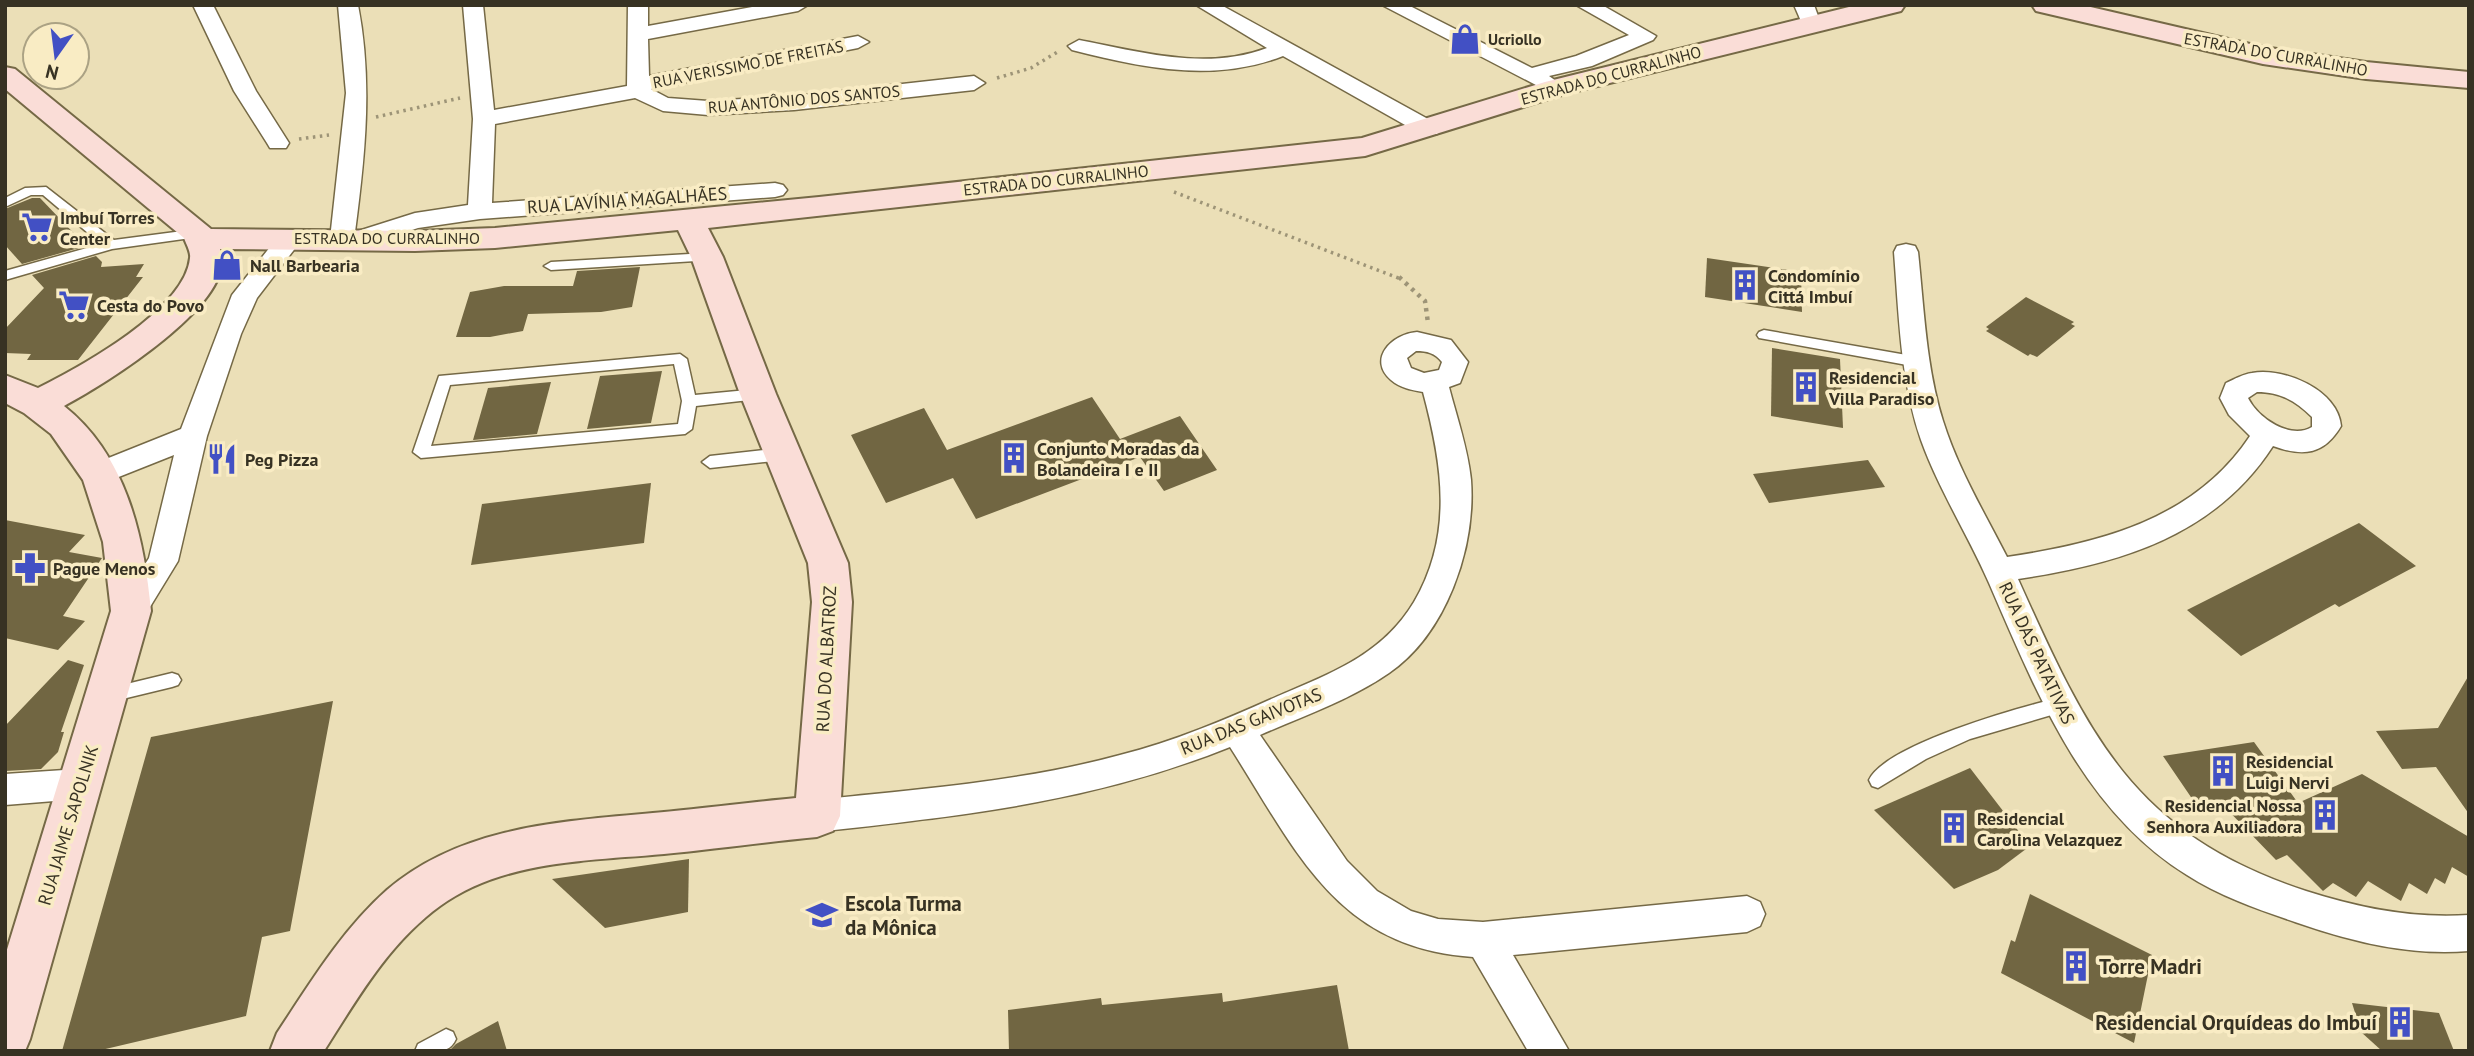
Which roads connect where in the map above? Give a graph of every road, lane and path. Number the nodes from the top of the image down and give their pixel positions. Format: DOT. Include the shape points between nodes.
graph roads {
  1 [pos="203,5"];
  2 [pos="348,5"];
  3 [pos="473,5"];
  4 [pos="638,5"];
  5 [pos="798,5"];
  6 [pos="1206,5"];
  7 [pos="1392,5"];
  8 [pos="1586,5"];
  9 [pos="1892,5"];
  10 [pos="2045,5"];
  11 [pos="1808,14"];
  12 [pos="640,34"];
  13 [pos="858,43"];
  14 [pos="1080,46"];
  15 [pos="1283,49"];
  16 [pos="5,75"];
  17 [pos="2469,80"];
  18 [pos="1542,81"];
  19 [pos="974,83"];
  20 [pos="638,88"];
  21 [pos="481,93"];
  22 [pos="484,119"];
  23 [pos="357,126"];
  24 [pos="1429,129"];
  25 [pos="278,143"];
  26 [pos="1128,172"];
  27 [pos="775,190"];
  28 [pos="5,203"];
  29 [pos="480,211"];
  30 [pos="688,220"];
  31 [pos="201,236"];
  32 [pos="292,238"];
  33 [pos="352,239"];
  34 [pos="111,245"];
  35 [pos="1906,251"];
  36 [pos="707,257"];
  37 [pos="551,266"];
  38 [pos="5,276"];
  39 [pos="1764,335"];
  40 [pos="1430,342"];
  41 [pos="1918,362"];
  42 [pos="1434,383"];
  43 [pos="758,394"];
  44 [pos="22,395"];
  45 [pos="689,401"];
  46 [pos="2267,433"];
  47 [pos="193,436"];
  48 [pos="783,454"];
  49 [pos="710,462"];
  50 [pos="101,473"];
  51 [pos="1998,570"];
  52 [pos="131,611"];
  53 [pos="172,680"];
  54 [pos="107,695"];
  55 [pos="2059,706"];
  56 [pos="1238,730"];
  57 [pos="1878,779"];
  58 [pos="79,784"];
  59 [pos="5,790"];
  60 [pos="817,816"];
  61 [pos="1747,914"];
  62 [pos="2469,933"];
  63 [pos="1483,940"];
  64 [pos="5,1039"];
  65 [pos="446,1039"];
  66 [pos="295,1051"];
  67 [pos="425,1051"];
  68 [pos="1550,1051"];
  1 -- 25 [label="street" via="245,91"];
  2 -- 23 [label="street"];
  3 -- 21 [label="street"];
  4 -- 12 [label="street"];
  5 -- 12 [label="street"];
  6 -- 15 [label="street"];
  7 -- 18 [label="street"];
  8 -- 18 [label="street" via="1646,36"];
  9 -- 11 [label="street, ESTRADA DO CURRALINHO"];
  10 -- 17 [label="street, ESTRADA DO CURRALINHO" via="2194,42 2394,74"];
  11 -- 18 [label="street, ESTRADA DO CURRALINHO"];
  12 -- 20 [label="street"];
  13 -- 20 [label="street, RUA VERISSIMO DE FREITAS" via="756,60"];
  14 -- 15 [label="street" via="1150,61 1212,67 1258,61"];
  14 -- 19 [label="path" via="1062,48 1014,75"];
  15 -- 24 [label="street"];
  16 -- 31 [label="street"];
  18 -- 24 [label="street, ESTRADA DO CURRALINHO"];
  19 -- 20 [label="street, RUA ANTÔNIO DOS SANTOS" via="708,108 663,104"];
  20 -- 22 [label="street, RUA VERISSIMO DE FREITAS"];
  21 -- 22 [label="street"];
  21 -- 23 [label="path"];
  22 -- 29 [label="street"];
  23 -- 25 [label="path"];
  23 -- 33 [label="street"];
  24 -- 26 [label="street, ESTRADA DO CURRALINHO" via="1365,147"];
  26 -- 30 [label="street, ESTRADA DO CURRALINHO"];
  26 -- 40 [label="path" via="1399,277 1425,301"];
  27 -- 29 [label="street, RUA LAVÍNIA MAGALHÃES"];
  28 -- 34 [label="lane" via="29,191 46,191"];
  29 -- 33 [label="street, RUA LAVÍNIA MAGALHÃES" via="415,221"];
  30 -- 33 [label="street, ESTRADA DO CURRALINHO" via="455,240"];
  30 -- 36 [label="street, RUA DO ALBATROZ"];
  31 -- 32 [label="street, ESTRADA DO CURRALINHO"];
  31 -- 34 [label="lane"];
  31 -- 44 [label="street" via="206,259 202,274 175,312 115,360 70,388"];
  32 -- 33 [label="street, ESTRADA DO CURRALINHO"];
  32 -- 47 [label="street, RUA JAIME SAPOLNIK" via="245,295"];
  34 -- 38 [label="lane"];
  35 -- 41 [label="street, RUA DAS PATATIVAS"];
  36 -- 37 [label="lane"];
  36 -- 43 [label="street, RUA DO ALBATROZ"];
  39 -- 41 [label="lane"];
  40 -- 42 [label="street" via="1447,349 1455,362 1450,376"];
  40 -- 42 [label="street" via="1402,346 1396,351 1394,365 1414,382"];
  41 -- 51 [label="street, RUA DAS PATATIVAS" via="1929,421 1947,472"];
  42 -- 56 [label="street, RUA DAS GAIVOTAS" via="1457,490 1452,540 1433,595 1402,644 1378,663"];
  43 -- 45 [label="lane"];
  43 -- 48 [label="street, RUA DO ALBATROZ"];
  44 -- 50 [label="street, RUA JAIME SAPOLNIK" via="65,425"];
  45 -- 45 [label="lane" via="680,359 444,380 421,452 685,429"];
  46 -- 51 [label="street" via="2228,485 2161,528 2085,554"];
  47 -- 50 [label="street"];
  47 -- 52 [label="street, RUA JAIME SAPOLNIK" via="163,561"];
  48 -- 49 [label="lane"];
  48 -- 60 [label="street, RUA DO ALBATROZ" via="828,563 831,582"];
  50 -- 52 [label="street, RUA JAIME SAPOLNIK" via="126,549"];
  51 -- 55 [label="street, RUA DAS PATATIVAS"];
  52 -- 54 [label="street, RUA JAIME SAPOLNIK"];
  53 -- 54 [label="lane"];
  54 -- 58 [label="street, RUA JAIME SAPOLNIK"];
  55 -- 57 [label="lane" via="1954,737"];
  55 -- 62 [label="street, RUA DAS PATATIVAS" via="2119,799 2157,835 2211,871 2270,900 2360,924 2441,936"];
  56 -- 60 [label="street, RUA DAS GAIVOTAS" via="1095,777"];
  56 -- 63 [label="street" via="1311,843 1364,903 1402,926 1438,937"];
  58 -- 59 [label="street"];
  58 -- 64 [label="street, RUA JAIME SAPOLNIK"];
  60 -- 66 [label="street" via="509,852 469,864 424,890 396,914 367,947"];
  61 -- 63 [label="street"];
  63 -- 68 [label="street"];
  65 -- 67 [label="lane"];
}
